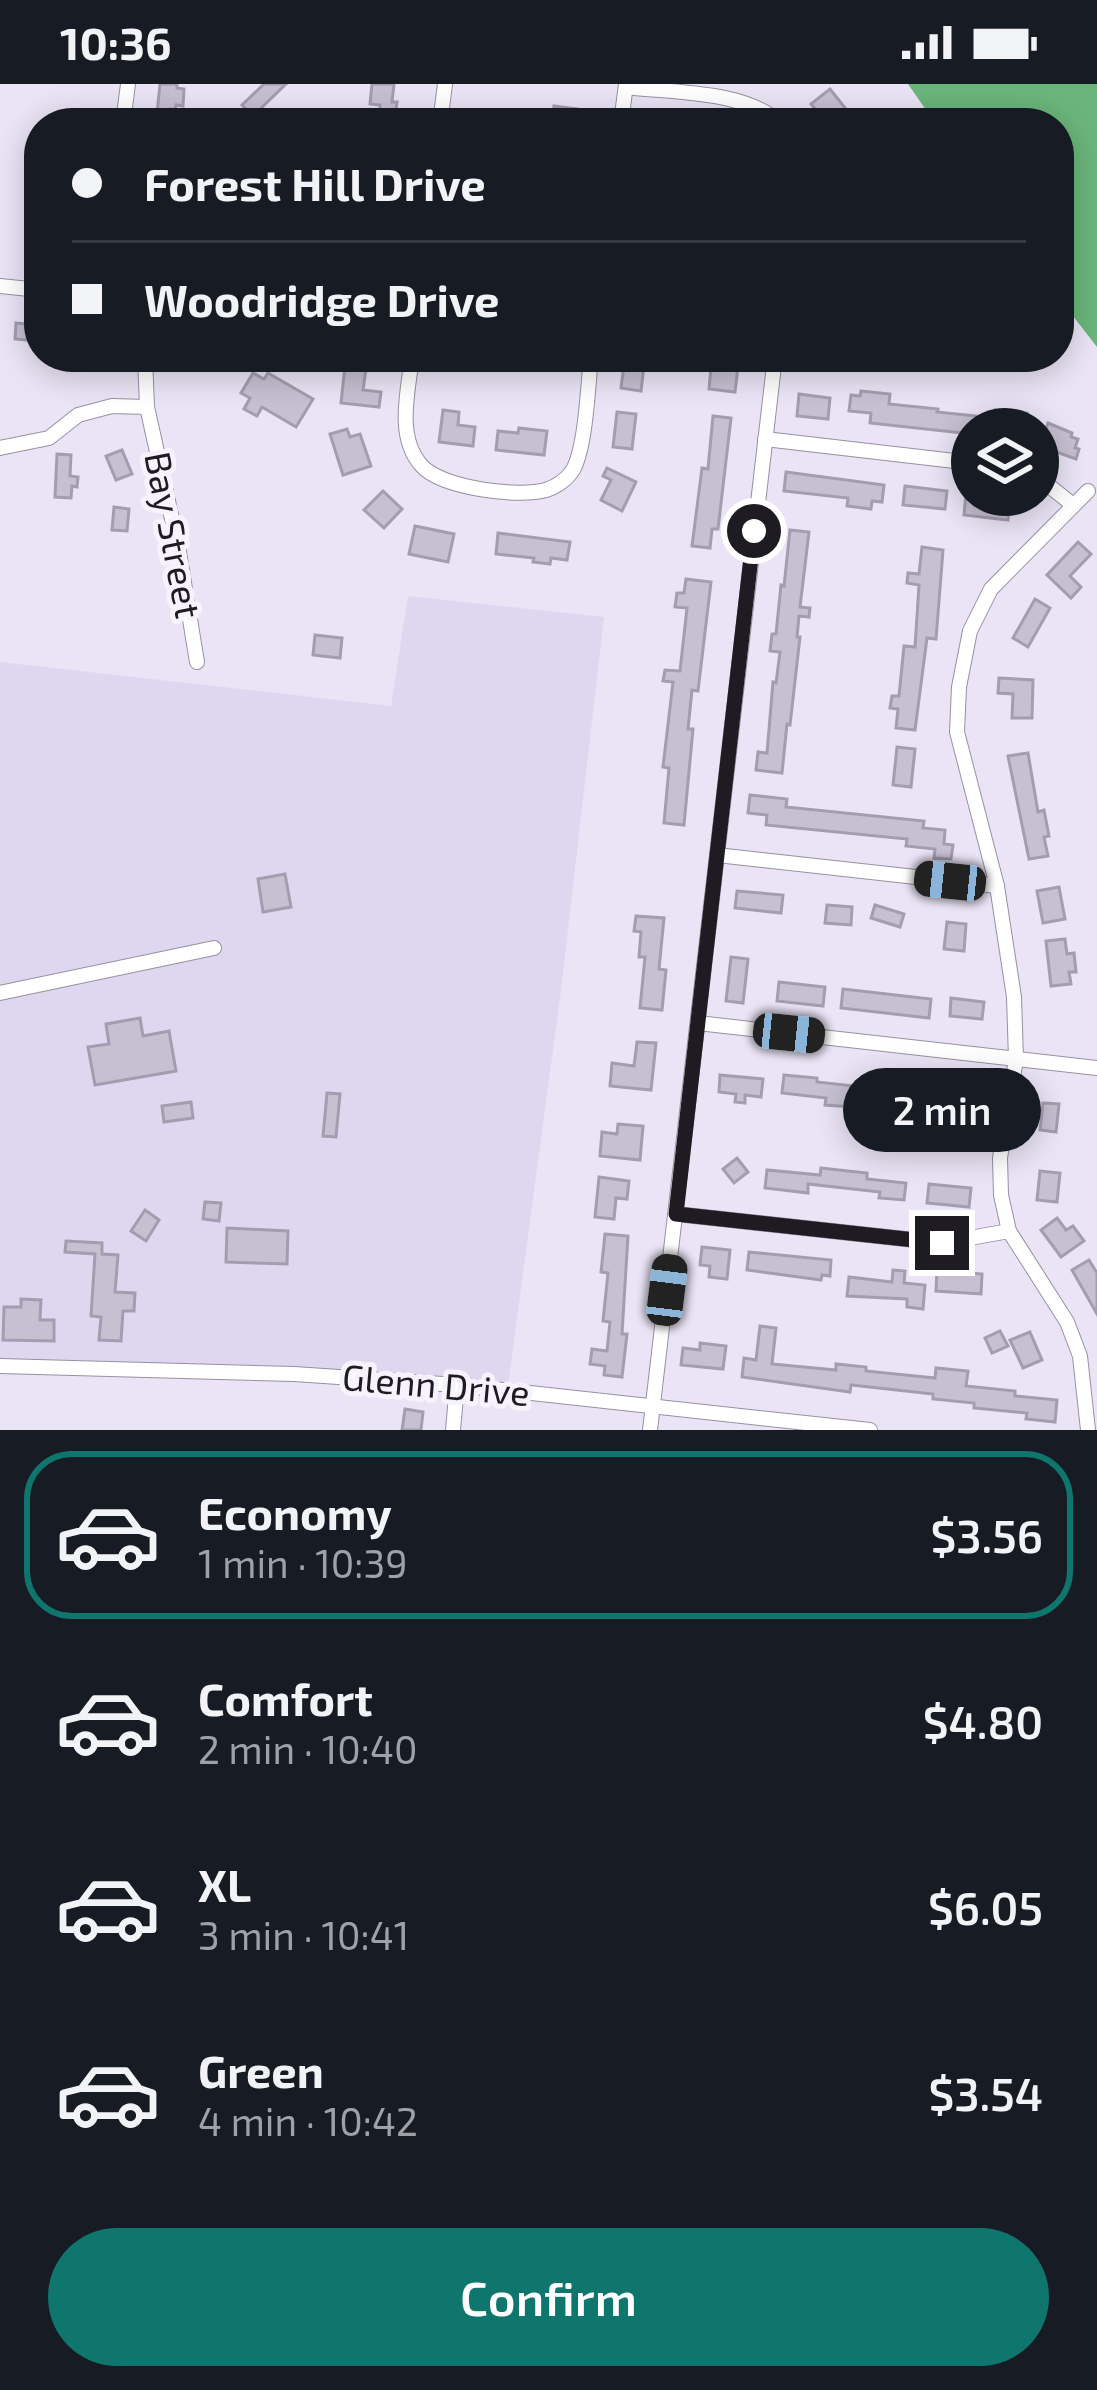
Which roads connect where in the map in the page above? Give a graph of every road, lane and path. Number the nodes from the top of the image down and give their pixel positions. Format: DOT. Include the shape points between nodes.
graph roads {
  1 [pos="626,86"];
  2 [pos="756,108"];
  3 [pos="146,372"];
  4 [pos="411,372"];
  5 [pos="590,372"];
  6 [pos="773,372"];
  7 [pos="147,407"];
  8 [pos="765,439"];
  9 [pos="0,448"];
  10 [pos="951,461"];
  11 [pos="1088,491"];
  12 [pos="1059,494"];
  13 [pos="1073,505"];
  14 [pos="196,662"];
  15 [pos="717,855"];
  16 [pos="997,886"];
  17 [pos="214,948"];
  18 [pos="0,993"];
  19 [pos="698,1023"];
  20 [pos="1016,1059"];
  21 [pos="1097,1069"];
  22 [pos="676,1214"];
  23 [pos="1009,1231"];
  24 [pos="0,1366"];
  25 [pos="457,1384"];
  26 [pos="652,1406"];
  27 [pos="453,1430"];
  28 [pos="650,1430"];
  29 [pos="870,1430"];
  30 [pos="1088,1430"];
  1 -- 2 [label="street"];
  3 -- 7 [label="street, Bay Street"];
  4 -- 5 [label="street" via="406,430 422,467 460,485 529,493 573,471"];
  6 -- 8 [label="street"];
  7 -- 9 [label="street" via="78,415 49,438"];
  7 -- 14 [label="street, Bay Street"];
  8 -- 10 [label="street"];
  8 -- 15 [label="street"];
  11 -- 13 [label="street"];
  12 -- 13 [label="street"];
  13 -- 16 [label="street" via="991,589 970,631 957,732"];
  15 -- 16 [label="street"];
  15 -- 19 [label="street"];
  16 -- 20 [label="street"];
  17 -- 18 [label="street"];
  19 -- 20 [label="street"];
  19 -- 22 [label="street"];
  20 -- 21 [label="street"];
  20 -- 23 [label="street" via="1000,1157"];
  22 -- 23 [label="street" via="942,1243"];
  22 -- 26 [label="street"];
  23 -- 30 [label="street" via="1074,1339"];
  24 -- 25 [label="street, Glenn Drive"];
  25 -- 26 [label="street, Glenn Drive"];
  25 -- 27 [label="street"];
  26 -- 28 [label="street"];
  26 -- 29 [label="street, Glenn Drive"];
}
